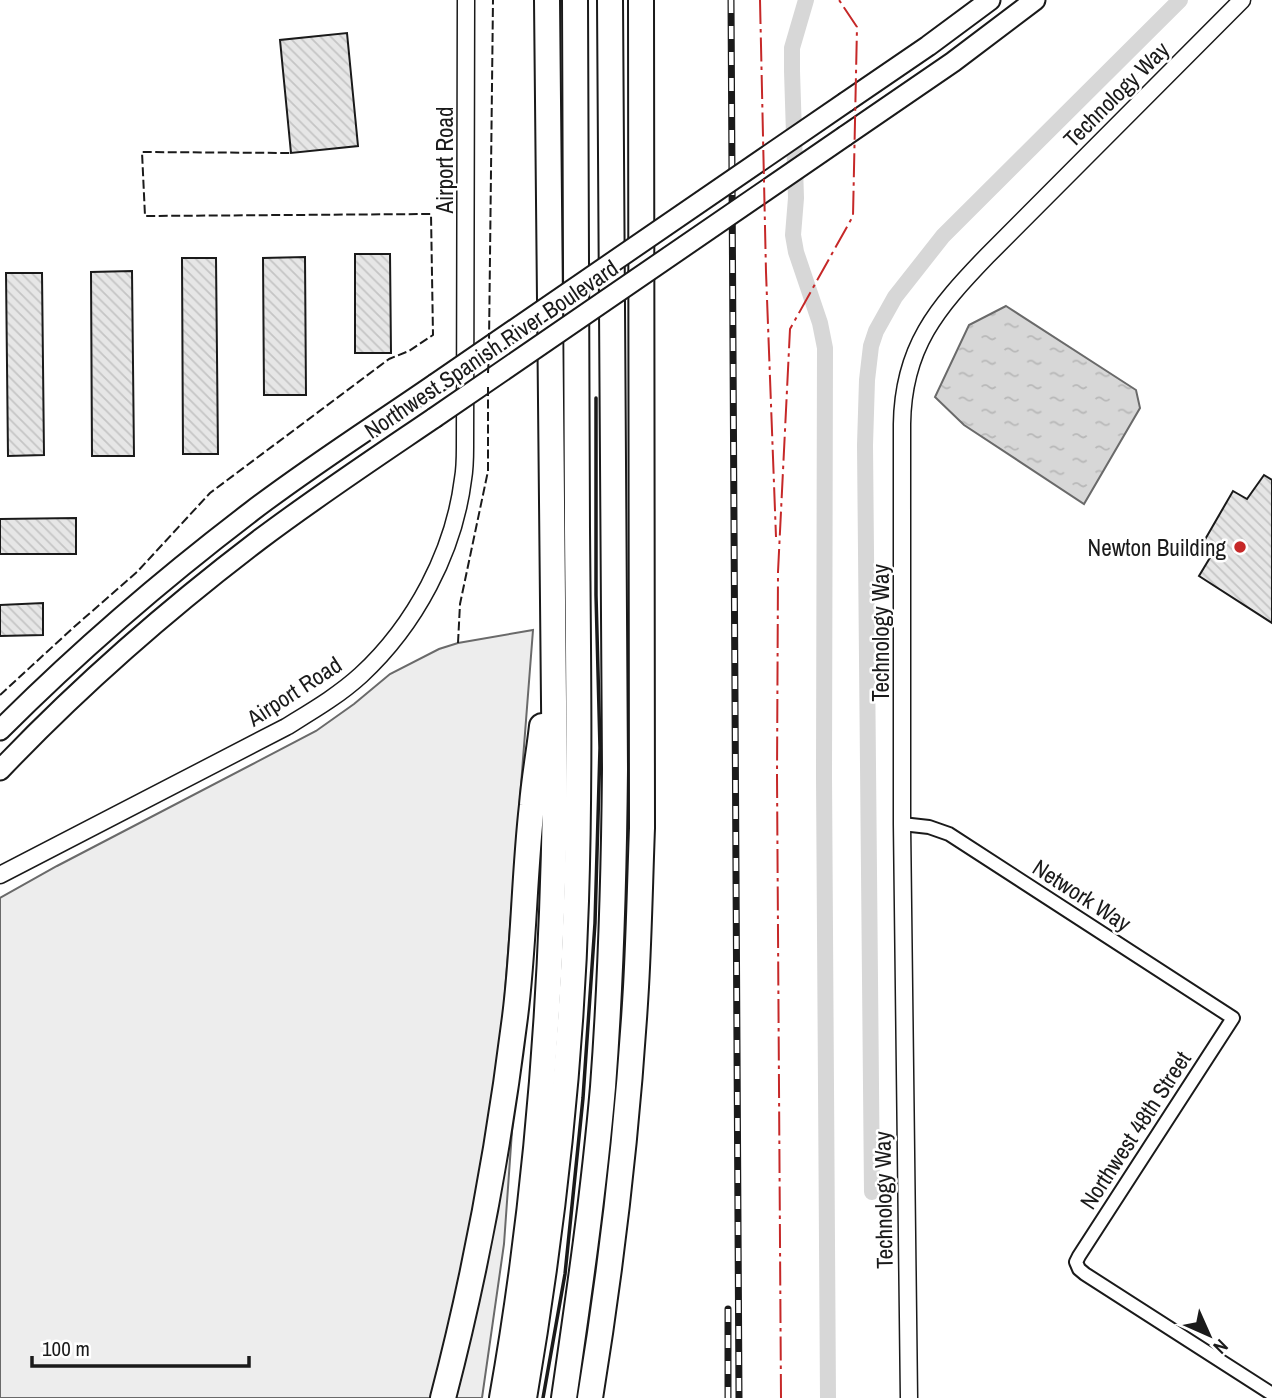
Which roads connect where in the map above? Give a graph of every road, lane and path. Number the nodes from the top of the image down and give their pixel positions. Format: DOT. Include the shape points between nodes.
graph roads {
  1 [pos="466,0"];
  2 [pos="547,0"];
  3 [pos="575,0"];
  4 [pos="610,0"];
  5 [pos="641,0"];
  6 [pos="990,0"];
  7 [pos="1035,0"];
  8 [pos="1242,0"];
  9 [pos="553,646"];
  10 [pos="0,730"];
  11 [pos="0,770"];
  12 [pos="902,824"];
  13 [pos="0,875"];
  14 [pos="1233,1018"];
  15 [pos="1272,1394"];
  16 [pos="443,1398"];
  17 [pos="502,1398"];
  18 [pos="524,1398"];
  19 [pos="564,1398"];
  20 [pos="590,1398"];
  21 [pos="909,1398"];
  1 -- 13 [label="street, Airport Road" via="465,447 457,513 435,573 383,652 326,703"];
  2 -- 9 [label="highway"];
  3 -- 18 [label="highway" via="576,904 556,1172"];
  4 -- 19 [label="highway" via="614,873 598,1138"];
  5 -- 20 [label="highway" via="639,937 623,1149"];
  6 -- 10 [label="main road, Northwest Spanish River Boulevard, bridge" via="286,486 90,644"];
  7 -- 11 [label="main road, Northwest Spanish River Boulevard, bridge" via="259,540 176,606 58,711"];
  8 -- 12 [label="street, Technology Way" via="958,286 929,323 916,352 903,410"];
  9 -- 16 [label="highway" via="531,806 506,1085 485,1218"];
  9 -- 17 [label="highway" via="555,854 548,1013 528,1222"];
  12 -- 14 [label="street, Network Way" via="949,834"];
  12 -- 21 [label="street, Technology Way"];
  14 -- 15 [label="street, Northwest 48th Street" via="1076,1262 1085,1274"];
}
